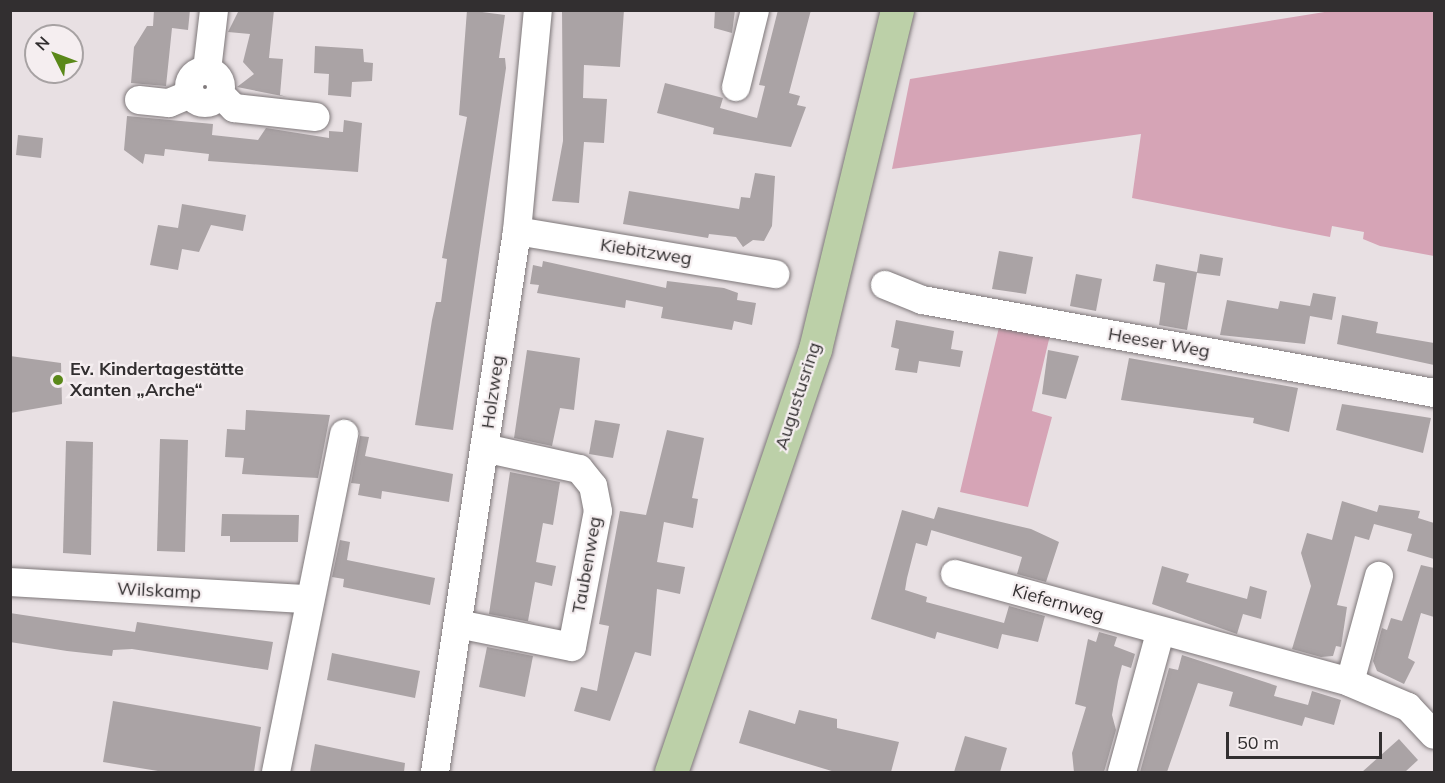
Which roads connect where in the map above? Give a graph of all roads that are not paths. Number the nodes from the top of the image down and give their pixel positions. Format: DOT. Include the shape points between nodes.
graph roads {
  1 [pos="214,10"];
  2 [pos="538,10"];
  3 [pos="755,10"];
  4 [pos="897,10"];
  5 [pos="214,82"];
  6 [pos="736,87"];
  7 [pos="139,100"];
  8 [pos="316,117"];
  9 [pos="517,231"];
  10 [pos="775,274"];
  11 [pos="885,285"];
  12 [pos="1434,393"];
  13 [pos="344,434"];
  14 [pos="484,448"];
  15 [pos="956,574"];
  16 [pos="1379,576"];
  17 [pos="10,582"];
  18 [pos="308,599"];
  19 [pos="458,624"];
  20 [pos="1160,633"];
  21 [pos="1350,682"];
  22 [pos="1434,735"];
  23 [pos="276,772"];
  24 [pos="435,772"];
  25 [pos="671,772"];
  26 [pos="1122,772"];
  1 -- 5 [label="street"];
  2 -- 9 [label="street, Holzweg"];
  3 -- 6 [label="street"];
  4 -- 25 [label="main road, Augustusring" via="815,349"];
  5 -- 7 [label="street" via="196,73 189,82 190,94 169,103"];
  5 -- 8 [label="street" via="234,108"];
  9 -- 10 [label="street, Kiebitzweg"];
  9 -- 14 [label="street, Holzweg"];
  11 -- 12 [label="street, Heeser Weg" via="922,300"];
  13 -- 18 [label="street"];
  14 -- 19 [label="street, Holzweg"];
  14 -- 19 [label="street, Taubenweg" via="579,469 593,486 597,511 572,647"];
  15 -- 20 [label="street, Kiefernweg"];
  16 -- 21 [label="street"];
  17 -- 18 [label="street, Wilskamp"];
  18 -- 23 [label="street"];
  19 -- 24 [label="street, Holzweg"];
  20 -- 21 [label="street, Kiefernweg"];
  20 -- 26 [label="street"];
  21 -- 22 [label="street, Kiefernweg" via="1408,706"];
}
